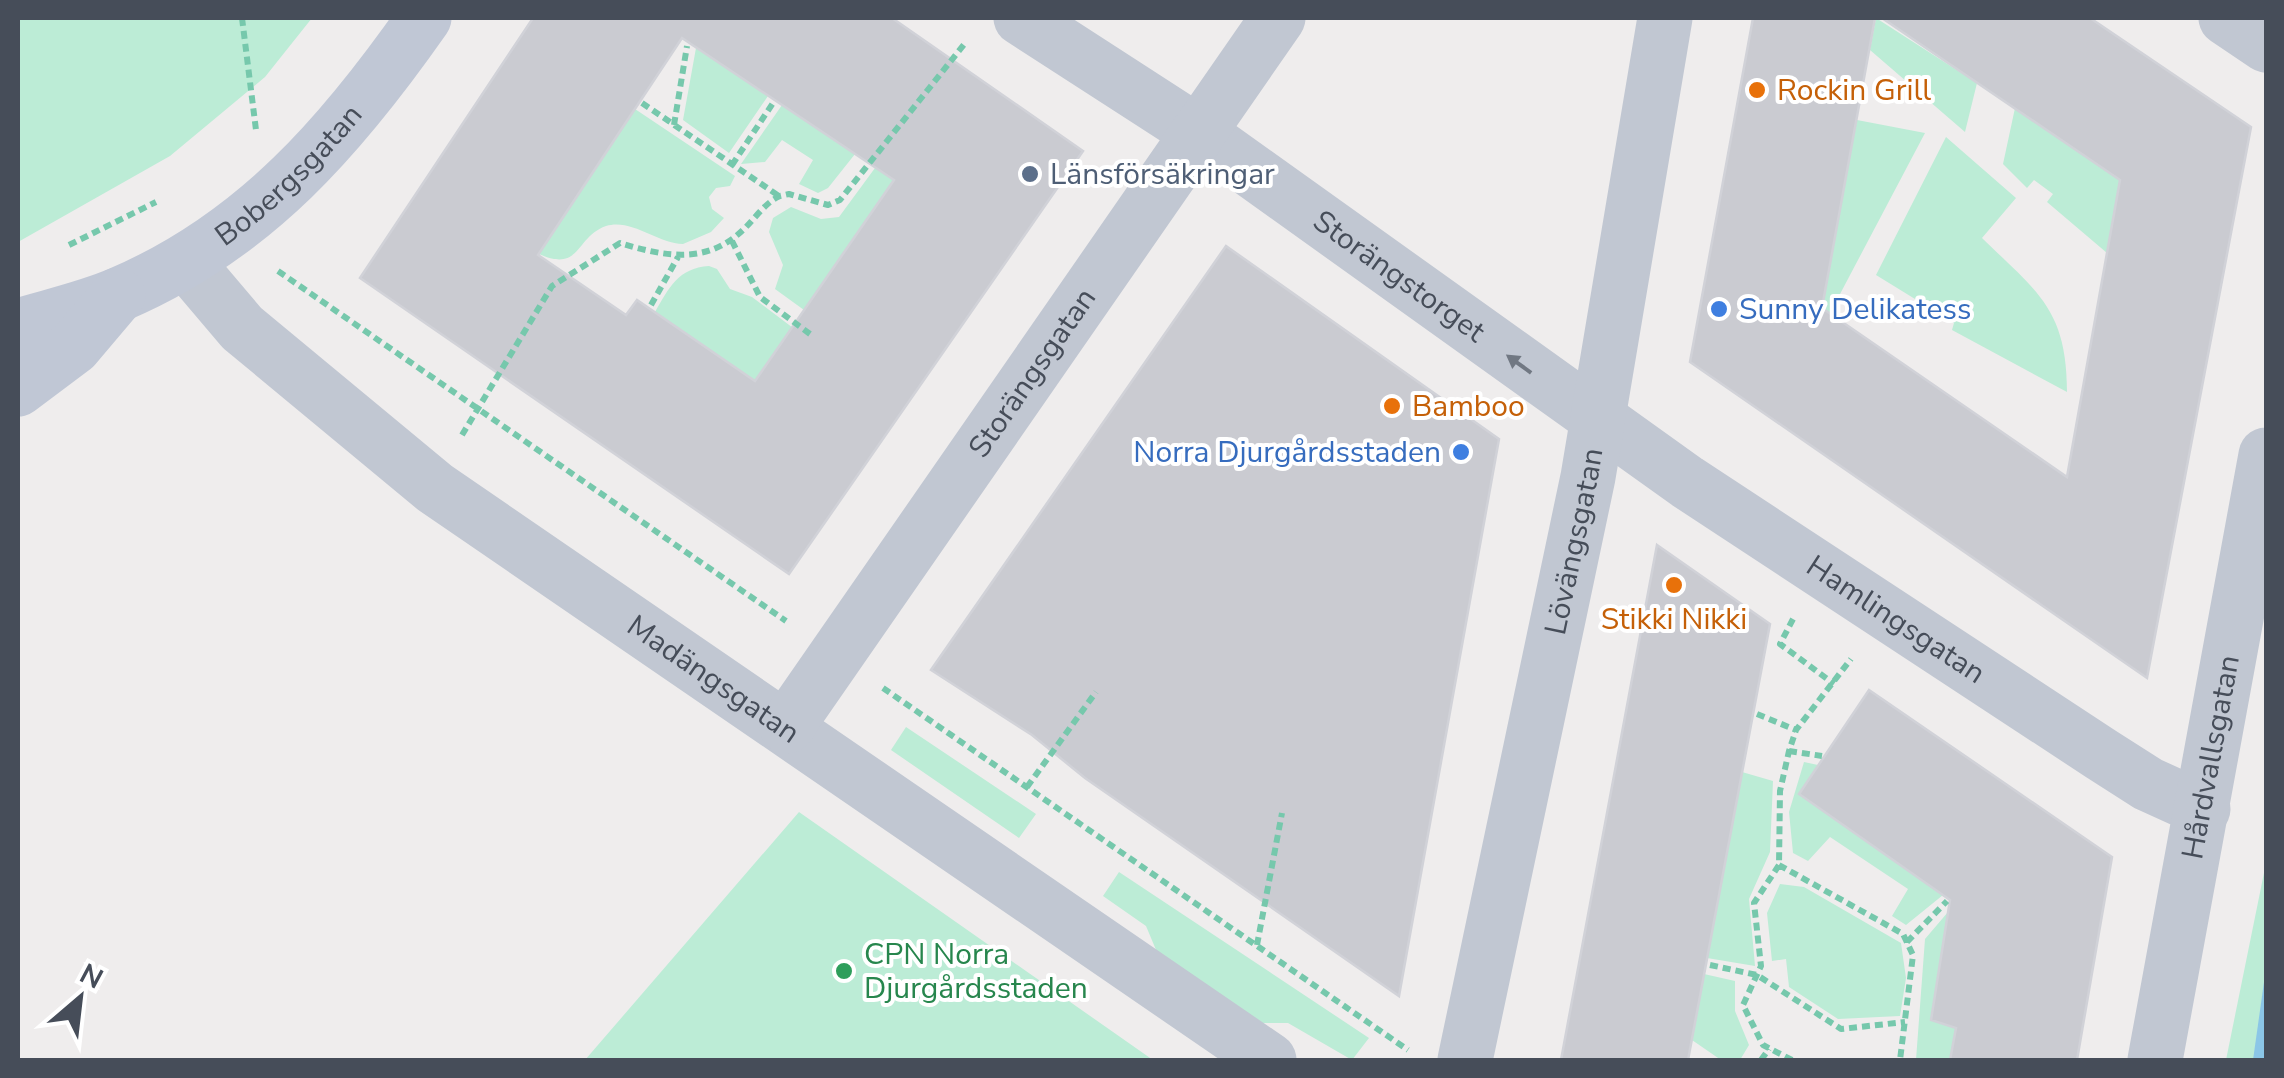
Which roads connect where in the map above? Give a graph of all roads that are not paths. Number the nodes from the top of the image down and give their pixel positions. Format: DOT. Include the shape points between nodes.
graph roads {
  1 [pos="424,18"];
  2 [pos="1278,18"];
  3 [pos="1665,18"];
  4 [pos="2226,18"];
  5 [pos="997,25"];
  6 [pos="2266,45"];
  7 [pos="1199,133"];
  8 [pos="186,262"];
  9 [pos="118,295"];
  10 [pos="18,326"];
  11 [pos="18,389"];
  12 [pos="1598,420"];
  13 [pos="2266,454"];
  14 [pos="787,726"];
  15 [pos="2203,808"];
  16 [pos="1269,1060"];
  17 [pos="1465,1060"];
  18 [pos="2155,1060"];
  1 -- 8 [label="street, Bobergsgatan" via="286,186"];
  2 -- 7 [label="street, Storängsgatan"];
  3 -- 12 [label="street, Lövängsgatan"];
  4 -- 6 [label="street"];
  5 -- 7 [label="street, Storängstorget"];
  12 -- 7 [label="street, Storängstorget, one-way"];
  7 -- 14 [label="street, Storängsgatan"];
  8 -- 9 [label="street, Bobergsgatan"];
  8 -- 14 [label="street, Madängsgatan" via="242,328 436,488"];
  9 -- 10 [label="street, Bobergsgatan"];
  9 -- 11 [label="street, Bobergsgatan" via="74,347"];
  12 -- 15 [label="street, Hamlingsgatan" via="2100,754"];
  12 -- 17 [label="street, Lövängsgatan"];
  13 -- 15 [label="street, Hårdvallsgatan"];
  14 -- 16 [label="street, Madängsgatan"];
  15 -- 18 [label="street, Hårdvallsgatan"];
}
